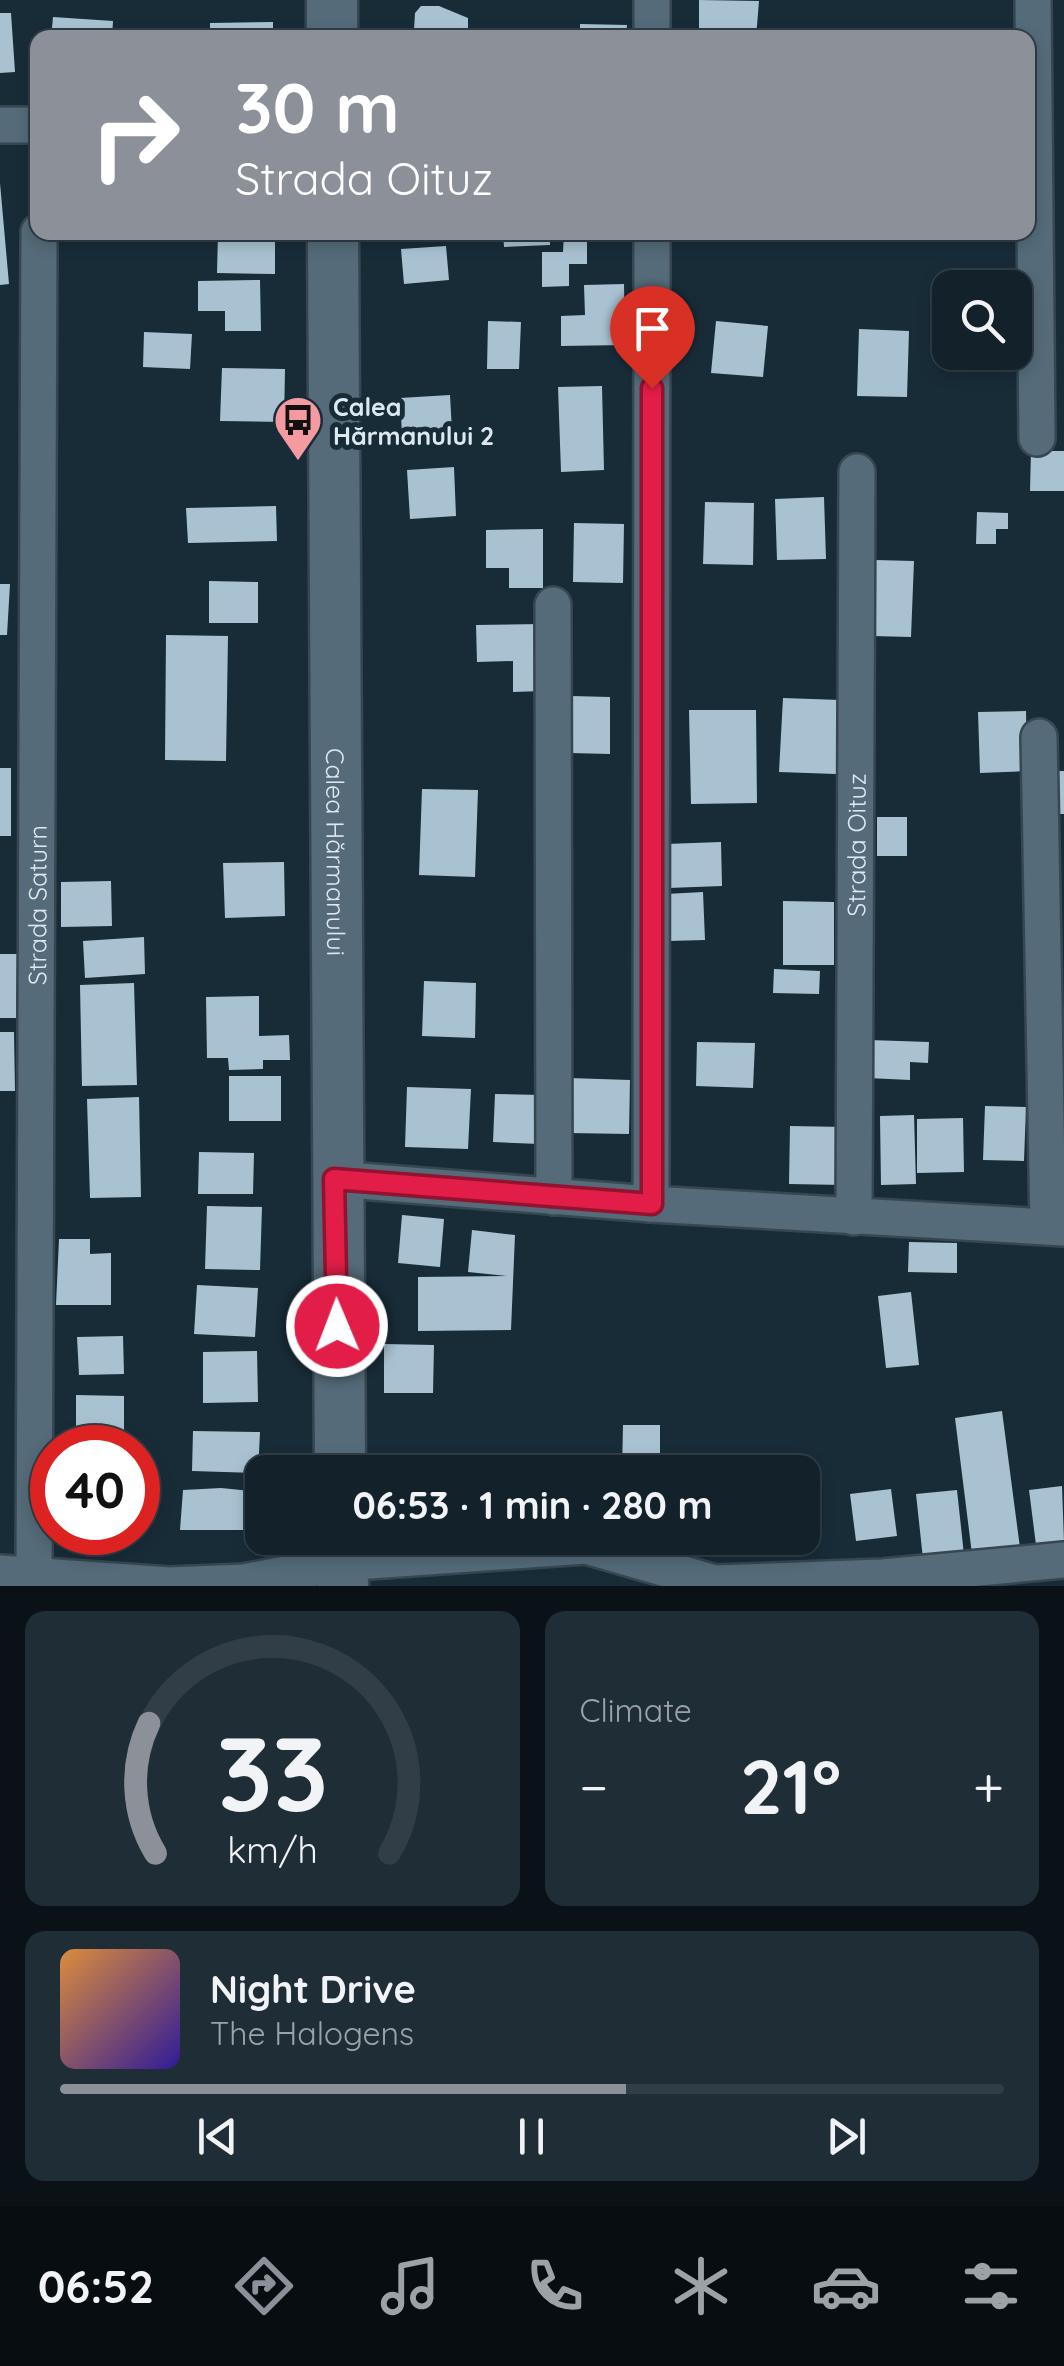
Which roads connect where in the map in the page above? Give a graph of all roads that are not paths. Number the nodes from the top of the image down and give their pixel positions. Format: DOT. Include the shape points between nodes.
graph roads {
  1 [pos="332,0"];
  2 [pos="652,0"];
  3 [pos="1033,0"];
  4 [pos="332,30"];
  5 [pos="652,30"];
  6 [pos="1033,30"];
  7 [pos="0,125"];
  8 [pos="30,125"];
  9 [pos="39,240"];
  10 [pos="333,240"];
  11 [pos="652,240"];
  12 [pos="1035,240"];
  13 [pos="1036,438"];
  14 [pos="857,472"];
  15 [pos="552,605"];
  16 [pos="1039,736"];
  17 [pos="334,1179"];
  18 [pos="554,1197"];
  19 [pos="652,1204"];
  20 [pos="854,1216"];
  21 [pos="1056,1228"];
  22 [pos="340,1455"];
  23 [pos="1064,1560"];
  24 [pos="342,1562"];
  25 [pos="17,1574"];
  1 -- 4 [label="street"];
  2 -- 5 [label="street"];
  3 -- 6 [label="street"];
  7 -- 8 [label="street"];
  9 -- 25 [label="street, Strada Saturn"];
  10 -- 17 [label="street, Calea Hărmanului"];
  11 -- 19 [label="street"];
  12 -- 13 [label="street"];
  14 -- 20 [label="street, Strada Oituz"];
  15 -- 18 [label="street"];
  16 -- 21 [label="street"];
  17 -- 18 [label="street"];
  17 -- 22 [label="street, Calea Hărmanului"];
  18 -- 19 [label="street"];
  19 -- 20 [label="street"];
  20 -- 21 [label="street"];
  23 -- 24 [label="street" via="715,1582 586,1546"];
  24 -- 25 [label="street" via="244,1582 168,1585"];
}
